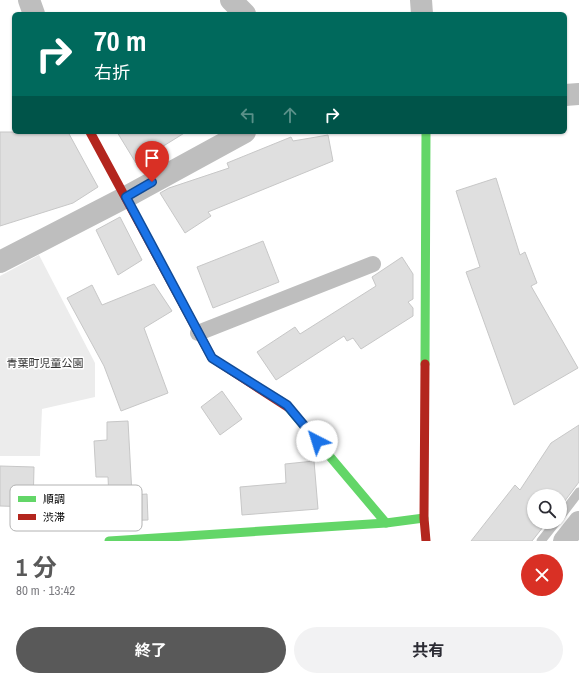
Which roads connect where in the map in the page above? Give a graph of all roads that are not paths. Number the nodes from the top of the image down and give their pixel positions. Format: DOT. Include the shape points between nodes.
graph roads {
  1 [pos="29,0"];
  2 [pos="230,0"];
  3 [pos="421,0"];
  4 [pos="33,12"];
  5 [pos="243,12"];
  6 [pos="422,12"];
  7 [pos="579,94"];
  8 [pos="567,95"];
  9 [pos="91,134"];
  10 [pos="241,134"];
  11 [pos="426,134"];
  12 [pos="126,197"];
  13 [pos="0,262"];
  14 [pos="373,264"];
  15 [pos="198,332"];
  16 [pos="424,518"];
  17 [pos="579,522"];
  18 [pos="386,523"];
  19 [pos="109,541"];
  20 [pos="426,541"];
  21 [pos="564,541"];
  1 -- 4 [label="street"];
  2 -- 5 [label="street"];
  3 -- 6 [label="street"];
  7 -- 8 [label="street"];
  9 -- 12 [label="street"];
  10 -- 12 [label="street"];
  11 -- 16 [label="street"];
  12 -- 13 [label="street"];
  12 -- 15 [label="street"];
  14 -- 15 [label="lane"];
  15 -- 18 [label="street" via="212,358 287,405"];
  16 -- 18 [label="street"];
  16 -- 20 [label="street"];
  17 -- 21 [label="street"];
  18 -- 19 [label="street"];
}
